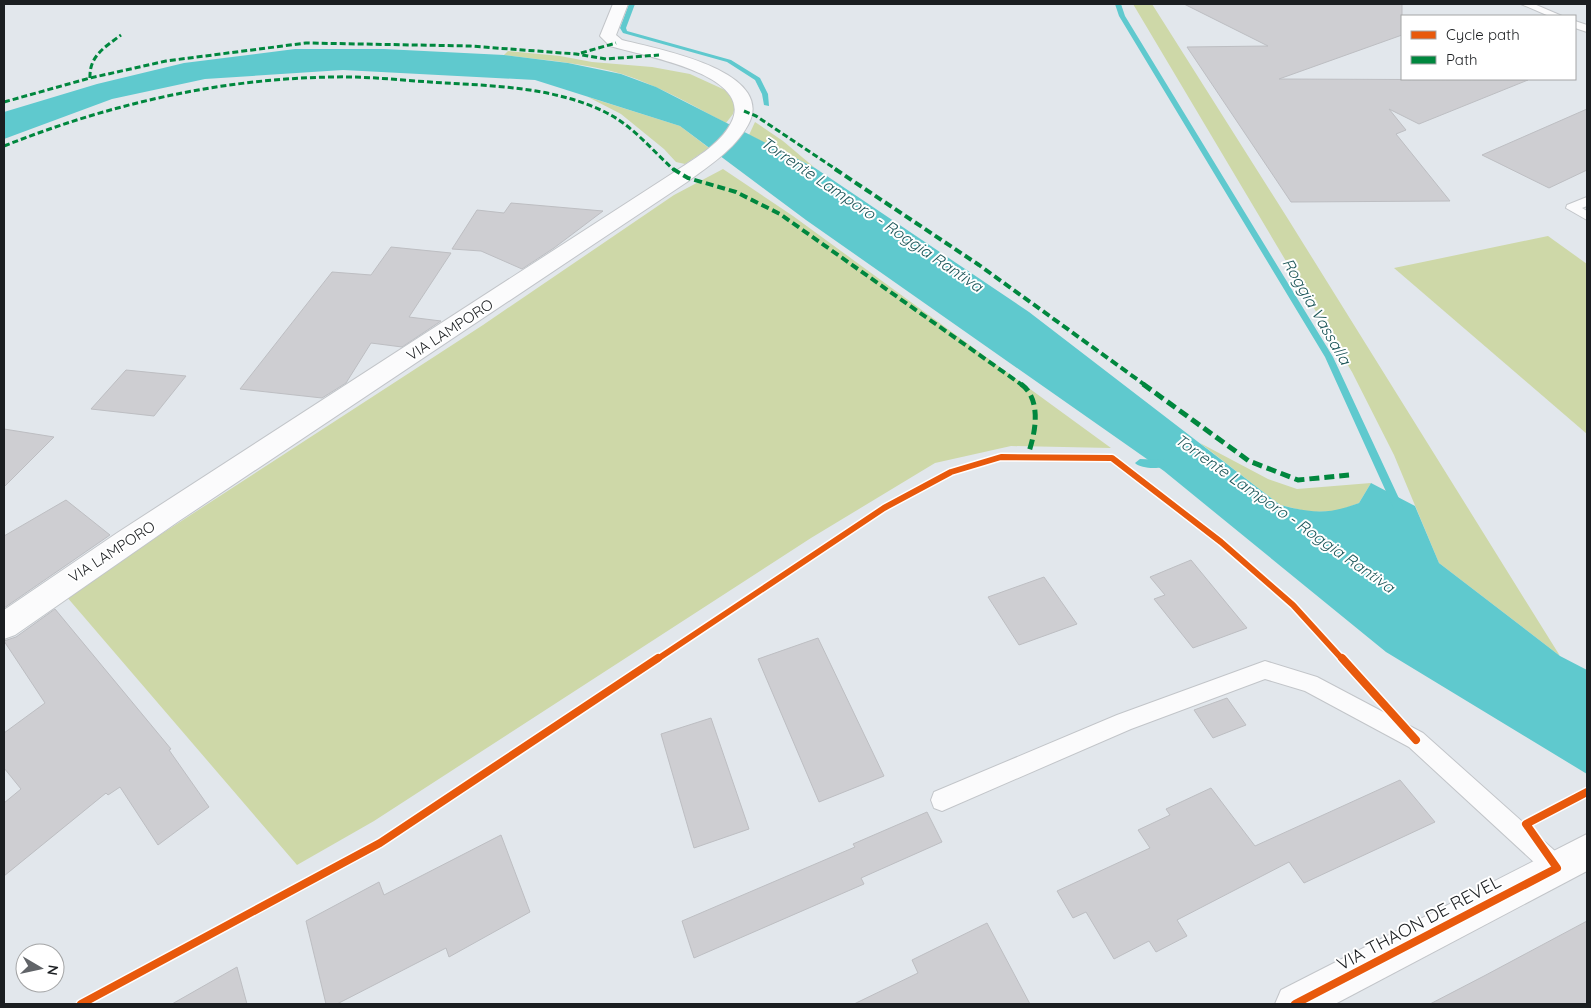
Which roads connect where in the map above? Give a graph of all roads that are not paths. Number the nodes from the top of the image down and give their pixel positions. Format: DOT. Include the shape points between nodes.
graph roads {
  1 [pos="620,4"];
  2 [pos="1526,4"];
  3 [pos="1554,15"];
  4 [pos="1587,201"];
  5 [pos="1587,216"];
  6 [pos="4,626"];
  7 [pos="942,800"];
  8 [pos="1572,860"];
  9 [pos="1295,1004"];
  1 -- 6 [label="street, VIA LAMPORO" via="608,36 616,43 716,74 732,84 742,96 744,111 741,124 711,155 77,574"];
  2 -- 3 [label="lane"];
  4 -- 5 [label="lane" via="1572,208"];
  7 -- 8 [label="lane" via="1124,722 1265,670 1310,683 1416,740"];
  8 -- 9 [label="street, VIA THAON DE REVEL"];
}
